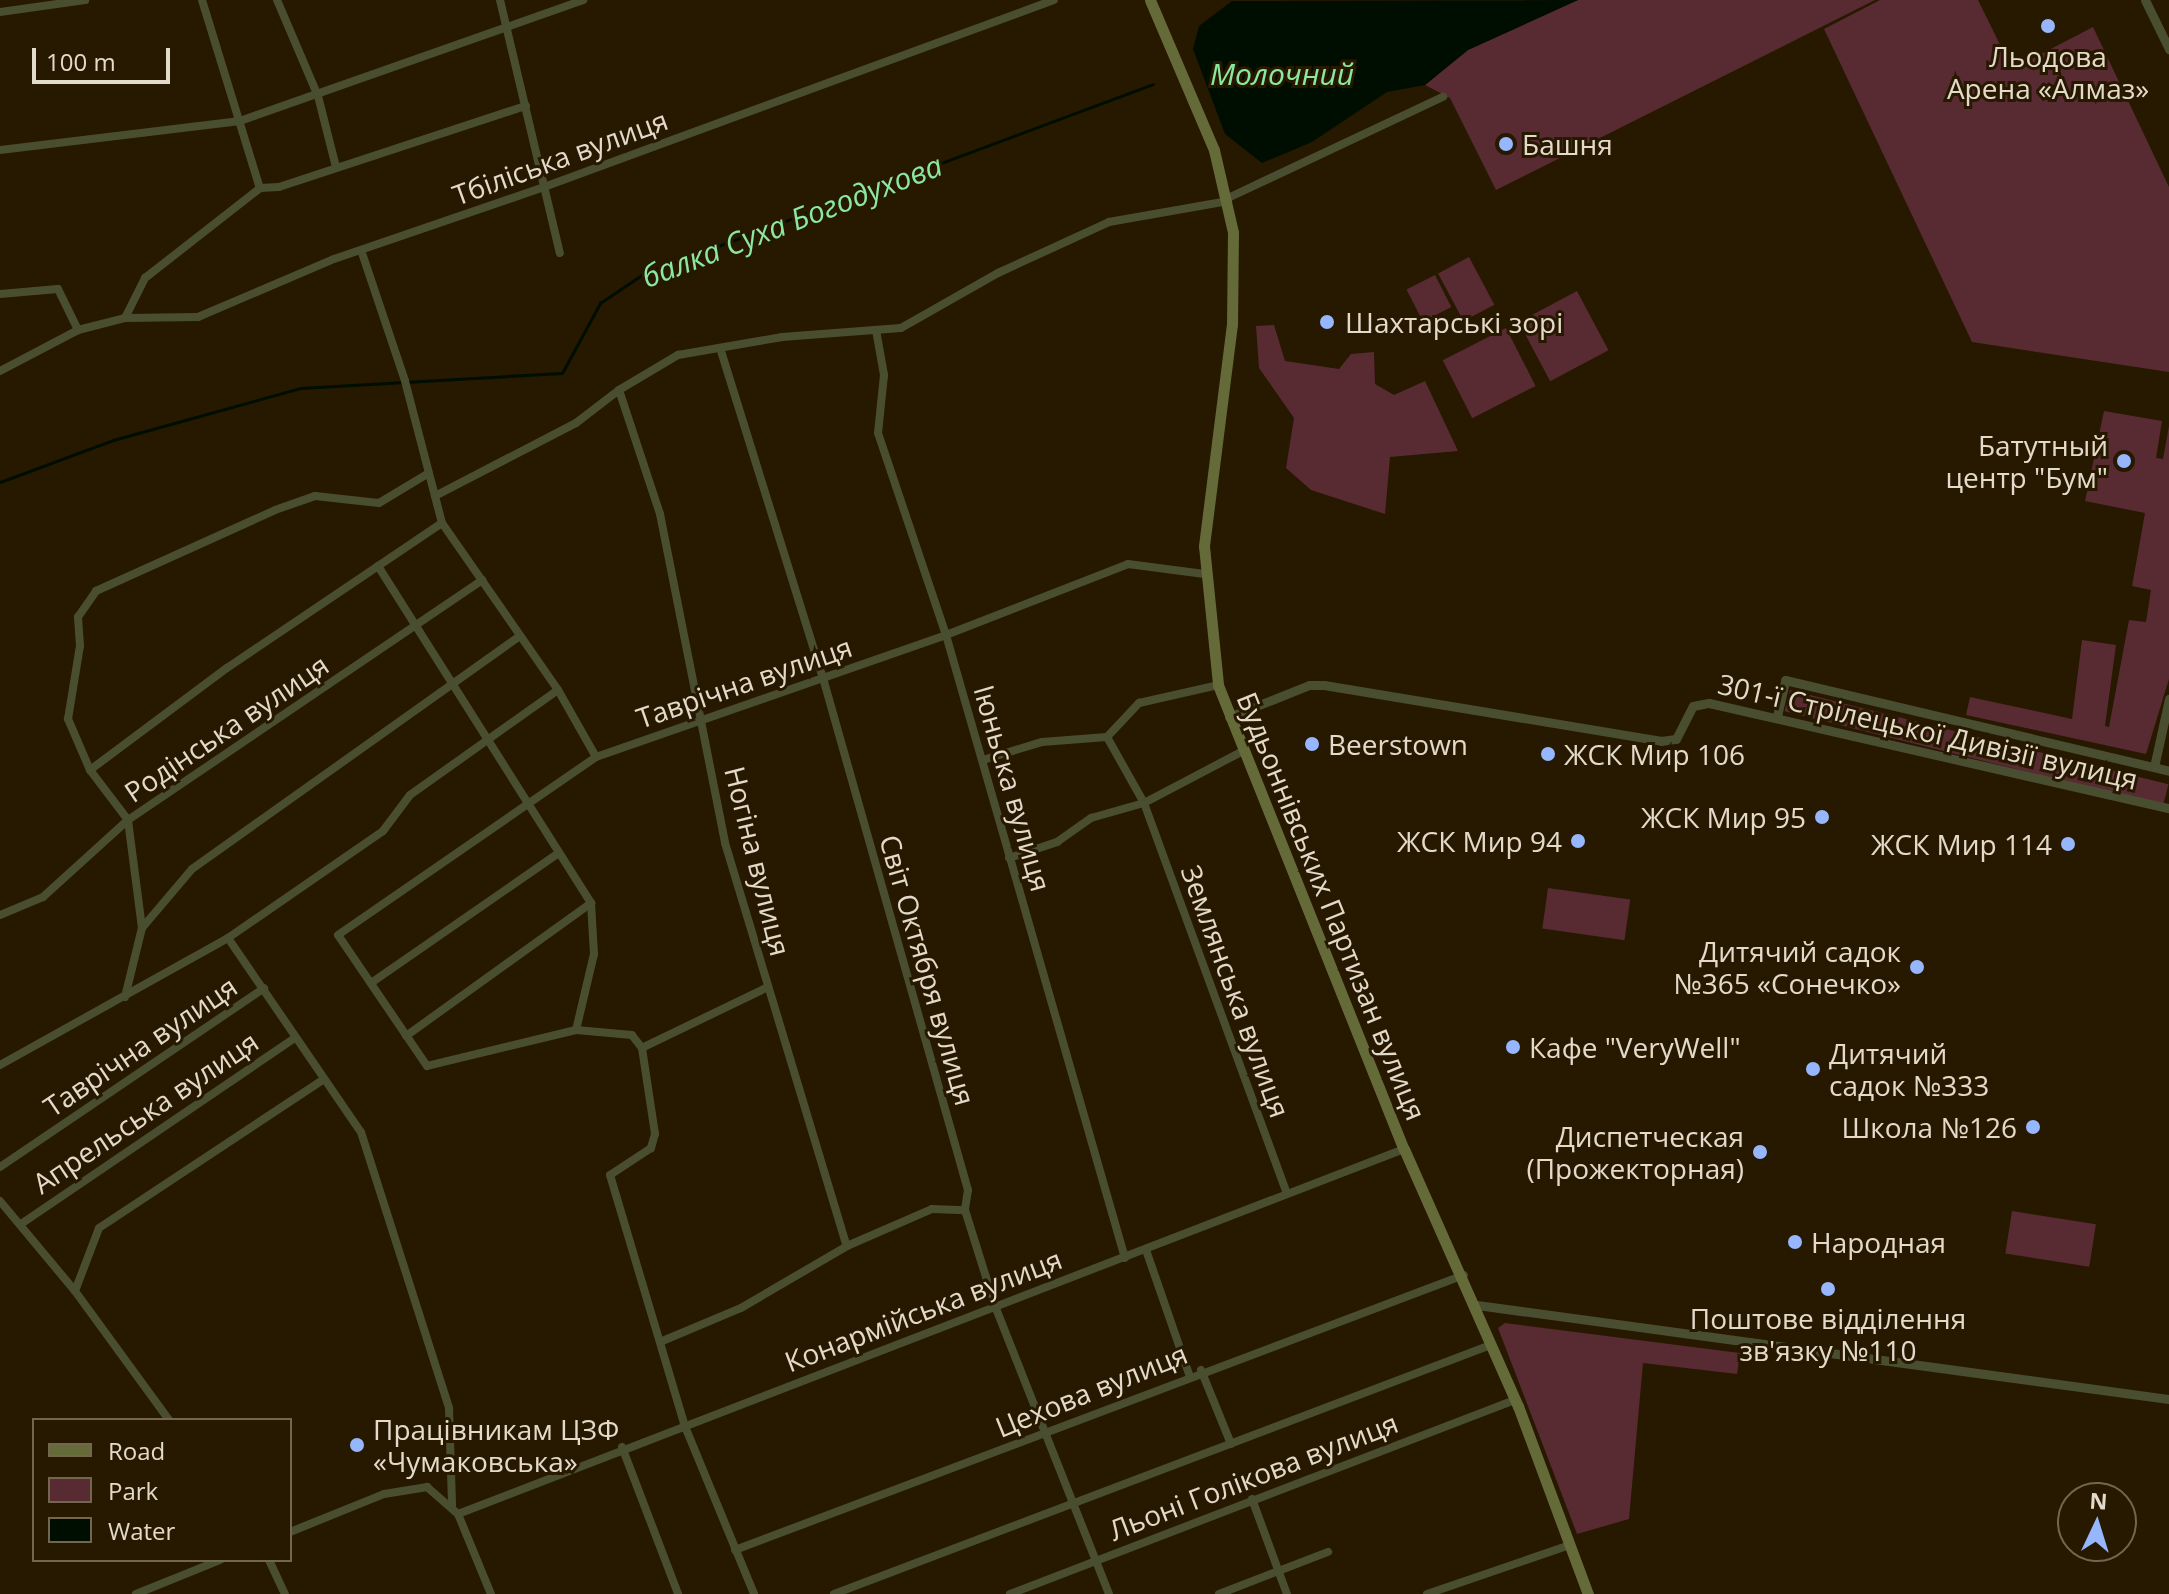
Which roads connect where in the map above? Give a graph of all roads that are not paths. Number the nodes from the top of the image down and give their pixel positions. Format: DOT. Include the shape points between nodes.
graph roads {
  1 [pos="85,0"];
  2 [pos="202,0"];
  3 [pos="277,0"];
  4 [pos="500,0"];
  5 [pos="583,0"];
  6 [pos="1054,0"];
  7 [pos="1150,0"];
  8 [pos="2145,0"];
  9 [pos="0,12"];
  10 [pos="507,27"];
  11 [pos="2169,49"];
  12 [pos="318,96"];
  13 [pos="1443,97"];
  14 [pos="526,106"];
  15 [pos="240,121"];
  16 [pos="0,150"];
  17 [pos="336,167"];
  18 [pos="544,187"];
  19 [pos="260,188"];
  20 [pos="1228,199"];
  21 [pos="361,250"];
  22 [pos="560,253"];
  23 [pos="0,294"];
  24 [pos="125,318"];
  25 [pos="78,330"];
  26 [pos="876,330"];
  27 [pos="721,351"];
  28 [pos="0,371"];
  29 [pos="619,390"];
  30 [pos="429,473"];
  31 [pos="435,496"];
  32 [pos="442,523"];
  33 [pos="378,566"];
  34 [pos="1204,574"];
  35 [pos="482,580"];
  36 [pos="416,625"];
  37 [pos="946,635"];
  38 [pos="520,636"];
  39 [pos="823,678"];
  40 [pos="455,683"];
  41 [pos="1218,685"];
  42 [pos="558,690"];
  43 [pos="2169,699"];
  44 [pos="1777,716"];
  45 [pos="703,717"];
  46 [pos="1229,717"];
  47 [pos="1107,737"];
  48 [pos="488,739"];
  49 [pos="1241,752"];
  50 [pos="596,757"];
  51 [pos="983,760"];
  52 [pos="2154,767"];
  53 [pos="90,770"];
  54 [pos="2169,771"];
  55 [pos="1144,803"];
  56 [pos="528,808"];
  57 [pos="2169,808"];
  58 [pos="128,820"];
  59 [pos="556,855"];
  60 [pos="1009,858"];
  61 [pos="591,903"];
  62 [pos="0,915"];
  63 [pos="142,928"];
  64 [pos="228,938"];
  65 [pos="371,983"];
  66 [pos="768,987"];
  67 [pos="264,988"];
  68 [pos="125,997"];
  69 [pos="576,1030"];
  70 [pos="406,1036"];
  71 [pos="295,1038"];
  72 [pos="642,1048"];
  73 [pos="0,1065"];
  74 [pos="323,1080"];
  75 [pos="1404,1149"];
  76 [pos="0,1167"];
  77 [pos="1287,1194"];
  78 [pos="0,1201"];
  79 [pos="965,1210"];
  80 [pos="21,1224"];
  81 [pos="847,1246"];
  82 [pos="1146,1250"];
  83 [pos="1125,1258"];
  84 [pos="1464,1275"];
  85 [pos="75,1291"];
  86 [pos="1477,1305"];
  87 [pos="995,1306"];
  88 [pos="660,1342"];
  89 [pos="1491,1345"];
  90 [pos="1201,1370"];
  91 [pos="1189,1374"];
  92 [pos="2169,1399"];
  93 [pos="1512,1401"];
  94 [pos="168,1418"];
  95 [pos="684,1424"];
  96 [pos="1043,1434"];
  97 [pos="1231,1444"];
  98 [pos="622,1447"];
  99 [pos="1252,1499"];
  100 [pos="1071,1504"];
  101 [pos="455,1510"];
  102 [pos="292,1531"];
  103 [pos="1570,1545"];
  104 [pos="735,1550"];
  105 [pos="1328,1552"];
  106 [pos="1095,1559"];
  107 [pos="215,1562"];
  108 [pos="270,1562"];
  109 [pos="1279,1571"];
  110 [pos="136,1594"];
  111 [pos="285,1594"];
  112 [pos="491,1594"];
  113 [pos="678,1594"];
  114 [pos="754,1594"];
  115 [pos="834,1594"];
  116 [pos="1010,1594"];
  117 [pos="1109,1594"];
  118 [pos="1219,1594"];
  119 [pos="1287,1594"];
  120 [pos="1427,1594"];
  121 [pos="1588,1594"];
  1 -- 9 [label="street"];
  2 -- 15 [label="street"];
  3 -- 12 [label="street"];
  4 -- 10 [label="street"];
  5 -- 10 [label="street"];
  6 -- 18 [label="street, Тбіліська вулиця"];
  7 -- 20 [label="main road, Будьоннівських Партизан вулиця" via="1214,150"];
  8 -- 11 [label="street"];
  10 -- 12 [label="street"];
  10 -- 14 [label="street"];
  12 -- 15 [label="street"];
  12 -- 17 [label="street"];
  13 -- 20 [label="street"];
  14 -- 17 [label="street"];
  14 -- 18 [label="street"];
  15 -- 16 [label="street"];
  15 -- 19 [label="street"];
  17 -- 19 [label="street" via="279,187"];
  18 -- 21 [label="street, Тбіліська вулиця"];
  18 -- 22 [label="street"];
  19 -- 24 [label="street" via="145,278"];
  20 -- 26 [label="street" via="1109,222 998,273 901,328"];
  20 -- 34 [label="main road, Будьоннівських Партизан вулиця" via="1236,278 1206,517"];
  21 -- 24 [label="street, Тбіліська вулиця" via="198,317"];
  21 -- 30 [label="street"];
  23 -- 25 [label="street" via="58,289"];
  24 -- 25 [label="street, Тбіліська вулиця"];
  25 -- 28 [label="street, Тбіліська вулиця"];
  26 -- 27 [label="street" via="782,337"];
  26 -- 37 [label="street, Iюньска вулиця" via="884,375 878,433"];
  27 -- 29 [label="street" via="678,355"];
  27 -- 39 [label="street, Світ Октября вулиця"];
  29 -- 31 [label="street" via="576,423"];
  29 -- 45 [label="street, Ногіна вулиця" via="660,514"];
  30 -- 31 [label="street"];
  30 -- 53 [label="street" via="379,503 315,496 275,510 96,591 78,617 80,646 68,719"];
  31 -- 32 [label="street"];
  32 -- 33 [label="street, Родінська вулиця"];
  32 -- 35 [label="street"];
  33 -- 36 [label="street"];
  33 -- 53 [label="street, Родінська вулиця"];
  34 -- 37 [label="street, Таврічна вулиця" via="1128,564"];
  34 -- 41 [label="main road, Будьоннівських Партизан вулиця"];
  35 -- 36 [label="street, Родінська вулиця"];
  35 -- 38 [label="street"];
  36 -- 40 [label="street"];
  36 -- 58 [label="street, Родінська вулиця"];
  37 -- 39 [label="street, Таврічна вулиця"];
  37 -- 51 [label="street, Iюньска вулиця"];
  38 -- 40 [label="street, Таврічна вулиця"];
  38 -- 42 [label="street"];
  39 -- 45 [label="street, Таврічна вулиця"];
  39 -- 79 [label="street, Світ Октября вулиця" via="968,1190"];
  40 -- 48 [label="street"];
  40 -- 63 [label="street, Таврічна вулиця" via="192,869"];
  41 -- 46 [label="main road, Будьоннівських Партизан вулиця"];
  41 -- 47 [label="street" via="1139,703"];
  42 -- 48 [label="street, Таврічна вулиця"];
  42 -- 50 [label="street"];
  43 -- 52 [label="street"];
  44 -- 46 [label="street, 301-ї Стрілецької Дивізії вулиця" via="1700,703 1676,739 1661,741 1309,685"];
  44 -- 52 [label="street, 301-ї Стрілецької Дивізії вулиця" via="1785,680"];
  44 -- 57 [label="street, 301-ї Стрілецької Дивізії вулиця"];
  45 -- 50 [label="street, Таврічна вулиця"];
  45 -- 66 [label="street, Ногіна вулиця" via="725,843"];
  46 -- 49 [label="main road, Будьоннівських Партизан вулиця"];
  47 -- 51 [label="street" via="1042,742"];
  47 -- 55 [label="street, Землянська вулиця"];
  48 -- 56 [label="street"];
  48 -- 64 [label="street, Таврічна вулиця" via="410,795 383,831"];
  49 -- 55 [label="street"];
  49 -- 75 [label="main road, Будьоннівських Партизан вулиця"];
  50 -- 56 [label="street, Таврічна вулиця"];
  51 -- 60 [label="street, Iюньска вулиця"];
  52 -- 54 [label="street, 301-ї Стрілецької Дивізії вулиця"];
  53 -- 58 [label="street"];
  55 -- 60 [label="street" via="1091,818 1057,842"];
  55 -- 77 [label="street, Землянська вулиця"];
  56 -- 59 [label="street"];
  56 -- 65 [label="street, Таврічна вулиця" via="338,935"];
  58 -- 62 [label="street, Родінська вулиця" via="43,897"];
  58 -- 63 [label="street"];
  59 -- 61 [label="street"];
  59 -- 65 [label="street"];
  60 -- 83 [label="street, Iюньска вулиця"];
  61 -- 69 [label="street" via="594,954"];
  61 -- 70 [label="street"];
  63 -- 68 [label="street, Таврічна вулиця"];
  64 -- 67 [label="street"];
  64 -- 68 [label="street, Таврічна вулиця"];
  65 -- 70 [label="street"];
  66 -- 72 [label="street"];
  66 -- 81 [label="street, Ногіна вулиця"];
  67 -- 71 [label="street"];
  67 -- 76 [label="street, Таврічна вулиця"];
  68 -- 73 [label="street, Таврічна вулиця"];
  69 -- 70 [label="street" via="427,1066"];
  69 -- 72 [label="street" via="632,1035"];
  71 -- 74 [label="street"];
  71 -- 80 [label="street, Апрельська вулиця"];
  72 -- 88 [label="street" via="655,1134 651,1148 610,1175"];
  74 -- 85 [label="street" via="99,1228"];
  74 -- 101 [label="street" via="361,1132 429,1334 449,1408"];
  75 -- 77 [label="street, Конармійська вулиця"];
  75 -- 84 [label="main road, Будьоннівських Партизан вулиця"];
  77 -- 82 [label="street, Конармійська вулиця"];
  78 -- 80 [label="street"];
  79 -- 81 [label="street" via="932,1209"];
  79 -- 87 [label="street, Світ Октября вулиця"];
  80 -- 85 [label="street"];
  81 -- 88 [label="street" via="741,1308"];
  82 -- 83 [label="street, Конармійська вулиця"];
  82 -- 91 [label="street"];
  83 -- 87 [label="street, Конармійська вулиця"];
  84 -- 86 [label="main road, Будьоннівських Партизан вулиця"];
  84 -- 90 [label="street, Цехова вулиця"];
  85 -- 94 [label="street"];
  86 -- 89 [label="main road, Будьоннівських Партизан вулиця"];
  86 -- 92 [label="street"];
  87 -- 95 [label="street, Конармійська вулиця"];
  87 -- 96 [label="street, Світ Октября вулиця"];
  88 -- 95 [label="street"];
  89 -- 93 [label="main road, Будьоннівських Партизан вулиця"];
  89 -- 97 [label="street"];
  90 -- 91 [label="street, Цехова вулиця"];
  90 -- 97 [label="street"];
  91 -- 96 [label="street, Цехова вулиця"];
  93 -- 99 [label="street, Льоні Голікова вулиця"];
  93 -- 103 [label="main road, Будьоннівських Партизан вулиця"];
  95 -- 98 [label="street, Конармійська вулиця"];
  95 -- 104 [label="street"];
  96 -- 100 [label="street, Світ Октября вулиця"];
  96 -- 104 [label="street, Цехова вулиця"];
  97 -- 100 [label="street"];
  98 -- 101 [label="street, Конармійська вулиця"];
  98 -- 113 [label="street"];
  99 -- 106 [label="street, Льоні Голікова вулиця"];
  99 -- 109 [label="street"];
  100 -- 106 [label="street, Світ Октября вулиця"];
  100 -- 115 [label="street"];
  101 -- 102 [label="street" via="427,1487 416,1486"];
  101 -- 112 [label="street"];
  103 -- 120 [label="street"];
  103 -- 121 [label="main road, Будьоннівських Партизан вулиця"];
  104 -- 114 [label="street"];
  105 -- 109 [label="street"];
  106 -- 116 [label="street, Льоні Голікова вулиця"];
  106 -- 117 [label="street, Світ Октября вулиця"];
  107 -- 110 [label="street"];
  108 -- 111 [label="street"];
  109 -- 118 [label="street"];
  109 -- 119 [label="street"];
}
